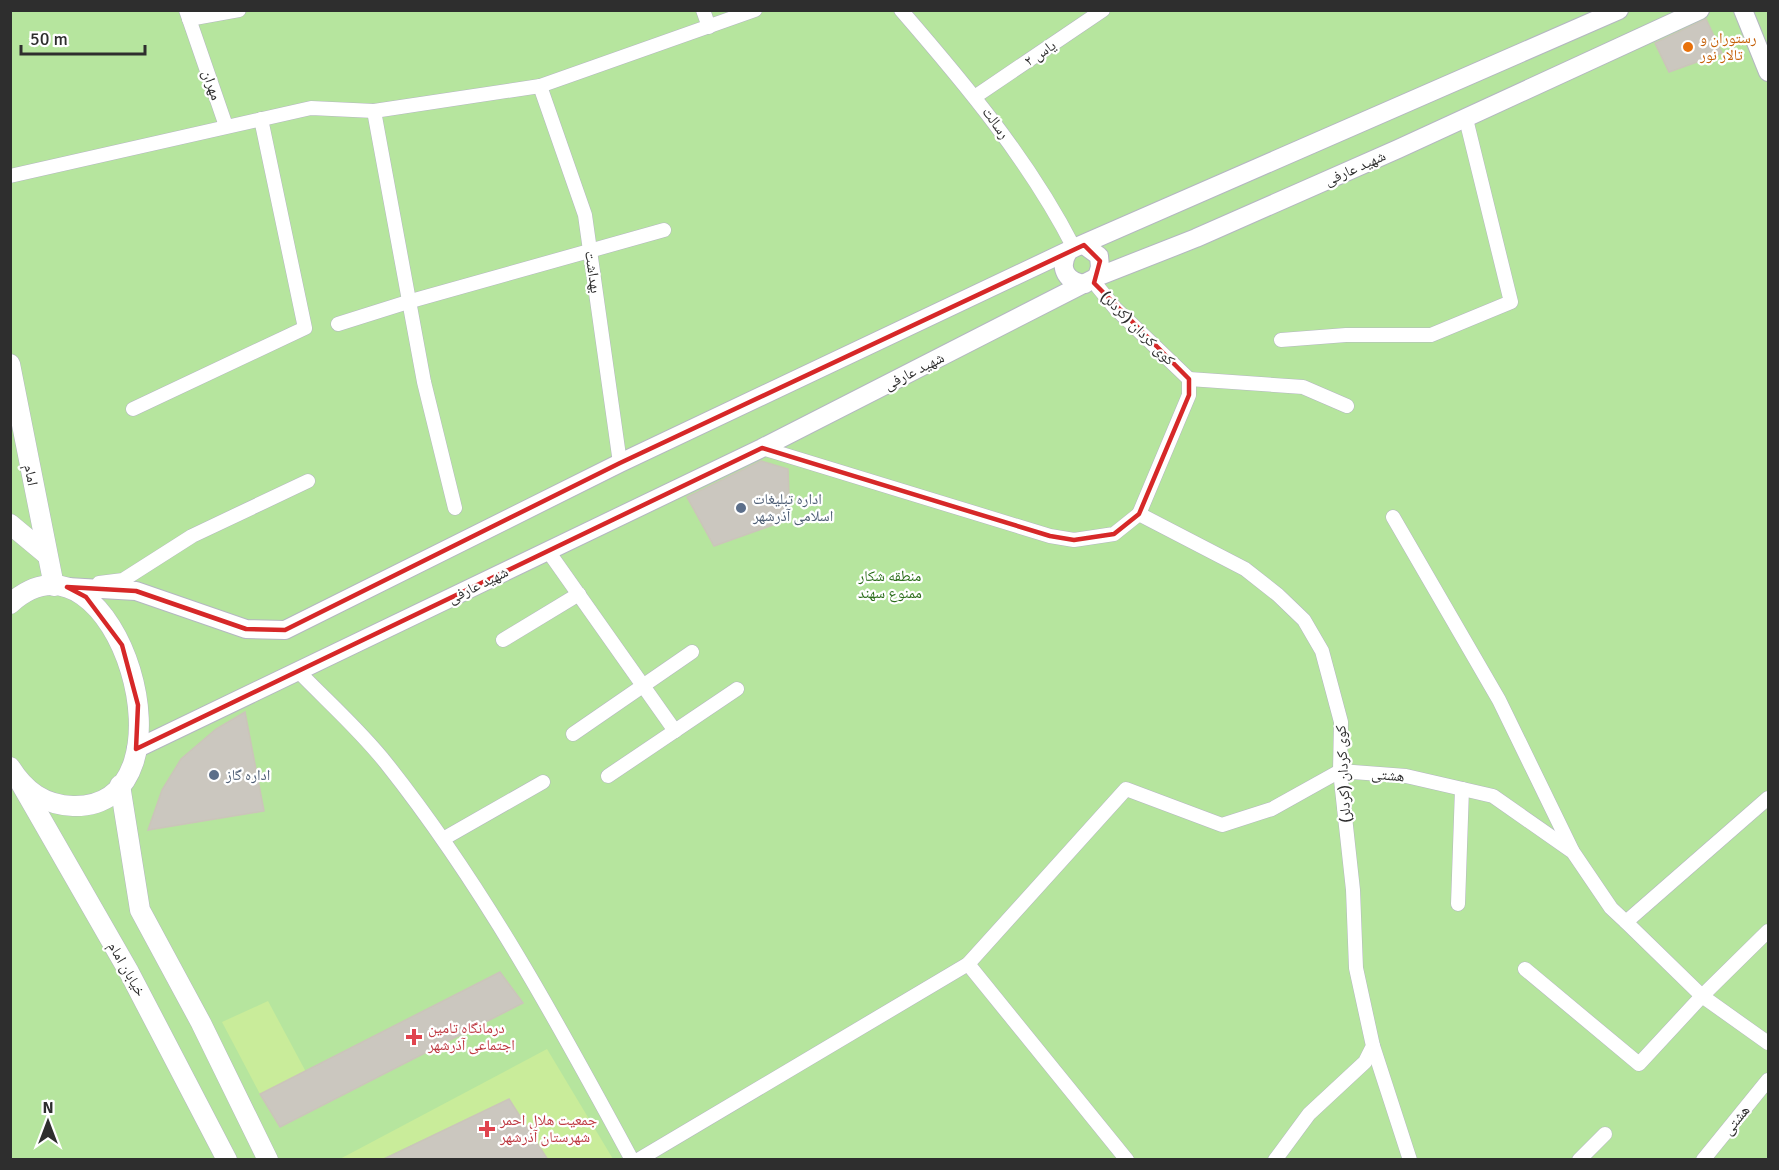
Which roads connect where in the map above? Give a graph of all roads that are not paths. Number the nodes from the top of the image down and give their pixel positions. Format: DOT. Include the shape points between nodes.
graph roads {
  1 [pos="239,10"];
  2 [pos="703,10"];
  3 [pos="755,10"];
  4 [pos="901,10"];
  5 [pos="1103,10"];
  6 [pos="1619,10"];
  7 [pos="1700,10"];
  8 [pos="187,15"];
  9 [pos="1748,15"];
  10 [pos="709,27"];
  11 [pos="1768,72"];
  12 [pos="540,86"];
  13 [pos="976,96"];
  14 [pos="374,111"];
  15 [pos="261,118"];
  16 [pos="1466,119"];
  17 [pos="226,126"];
  18 [pos="10,176"];
  19 [pos="664,230"];
  20 [pos="1075,249"];
  21 [pos="590,250"];
  22 [pos="1092,281"];
  23 [pos="411,301"];
  24 [pos="338,324"];
  25 [pos="1281,340"];
  26 [pos="10,364"];
  27 [pos="1189,379"];
  28 [pos="1347,406"];
  29 [pos="133,409"];
  30 [pos="762,448"];
  31 [pos="620,463"];
  32 [pos="308,482"];
  33 [pos="455,508"];
  34 [pos="1139,514"];
  35 [pos="1393,517"];
  36 [pos="10,524"];
  37 [pos="548,551"];
  38 [pos="46,554"];
  39 [pos="61,587"];
  40 [pos="579,594"];
  41 [pos="10,604"];
  42 [pos="503,640"];
  43 [pos="692,652"];
  44 [pos="298,671"];
  45 [pos="645,686"];
  46 [pos="737,689"];
  47 [pos="675,731"];
  48 [pos="573,734"];
  49 [pos="136,749"];
  50 [pos="1340,771"];
  51 [pos="15,774"];
  52 [pos="608,776"];
  53 [pos="543,782"];
  54 [pos="120,786"];
  55 [pos="1462,789"];
  56 [pos="1768,798"];
  57 [pos="443,839"];
  58 [pos="1573,852"];
  59 [pos="1458,904"];
  60 [pos="1626,922"];
  61 [pos="1768,931"];
  62 [pos="968,964"];
  63 [pos="1525,969"];
  64 [pos="1702,996"];
  65 [pos="1768,1043"];
  66 [pos="1373,1046"];
  67 [pos="1768,1080"];
  68 [pos="1605,1134"];
  69 [pos="227,1160"];
  70 [pos="268,1160"];
  71 [pos="632,1160"];
  72 [pos="638,1160"];
  73 [pos="1127,1160"];
  74 [pos="1275,1160"];
  75 [pos="1410,1160"];
  76 [pos="1579,1160"];
  77 [pos="1703,1160"];
  1 -- 8 [label="street"];
  2 -- 10 [label="street"];
  3 -- 10 [label="street"];
  4 -- 13 [label="street, رسالت"];
  5 -- 13 [label="street, یاس ۲"];
  6 -- 20 [label="street"];
  7 -- 16 [label="street, شهید عارفی"];
  8 -- 17 [label="street, مهران"];
  9 -- 11 [label="street"];
  10 -- 12 [label="street"];
  12 -- 14 [label="street"];
  12 -- 21 [label="street, بهداشت" via="585,215"];
  13 -- 20 [label="street, رسالت" via="1052,204"];
  14 -- 15 [label="street" via="310,108"];
  14 -- 23 [label="street"];
  15 -- 17 [label="street"];
  15 -- 29 [label="street" via="305,328"];
  16 -- 22 [label="street, شهید عارفی"];
  16 -- 25 [label="street" via="1511,302 1431,335"];
  17 -- 18 [label="street"];
  19 -- 21 [label="street"];
  20 -- 22 [label="street" via="1098,256 1100,267"];
  20 -- 22 [label="street" via="1064,260 1065,273 1073,281"];
  20 -- 31 [label="street"];
  21 -- 23 [label="street"];
  21 -- 31 [label="street, بهداشت"];
  22 -- 27 [label="street, کوی کردان (کردلر)"];
  22 -- 30 [label="street, شهید عارفی"];
  23 -- 24 [label="street"];
  23 -- 33 [label="street" via="424,382"];
  26 -- 38 [label="main road, امام"];
  27 -- 28 [label="street" via="1303,387"];
  27 -- 34 [label="street" via="1188,395"];
  30 -- 34 [label="street" via="1050,537 1074,540 1114,534"];
  30 -- 37 [label="street, شهید عارفی"];
  31 -- 39 [label="street" via="285,630 246,629 136,591"];
  32 -- 39 [label="street" via="192,536 123,580"];
  34 -- 50 [label="street, کوی کردان (کردلر)" via="1245,569 1304,620 1322,651 1333,687 1341,722"];
  35 -- 58 [label="street" via="1499,700"];
  36 -- 38 [label="main road"];
  37 -- 40 [label="street"];
  37 -- 44 [label="street, شهید عارفی"];
  38 -- 39 [label="main road, امام"];
  39 -- 41 [label="main road" via="25,590"];
  39 -- 49 [label="main road" via="86,597 106,618 122,645 134,678 138,705"];
  40 -- 42 [label="street"];
  40 -- 45 [label="street"];
  43 -- 45 [label="street"];
  44 -- 49 [label="street, شهید عارفی"];
  44 -- 57 [label="street" via="385,761"];
  45 -- 47 [label="street"];
  45 -- 48 [label="street"];
  46 -- 47 [label="street"];
  47 -- 52 [label="street"];
  49 -- 54 [label="main road"];
  50 -- 55 [label="street, هشتی" via="1406,776"];
  50 -- 62 [label="street" via="1272,809 1222,825 1126,789"];
  50 -- 66 [label="street, کوی کردان (کردلر)" via="1353,890 1356,968"];
  51 -- 54 [label="main road" via="37,796 54,805 77,806 97,801"];
  51 -- 69 [label="main road, خیابان امام" via="129,972"];
  53 -- 57 [label="street"];
  54 -- 70 [label="main road" via="140,910"];
  55 -- 58 [label="street, هشتی" via="1493,796"];
  55 -- 59 [label="street"];
  56 -- 60 [label="street"];
  57 -- 71 [label="street" via="559,1025"];
  58 -- 60 [label="street, هشتی" via="1611,908"];
  60 -- 64 [label="street, هشتی"];
  61 -- 64 [label="street"];
  62 -- 72 [label="street"];
  62 -- 73 [label="street"];
  63 -- 64 [label="street" via="1639,1064"];
  64 -- 65 [label="street, هشتی"];
  66 -- 74 [label="street" via="1365,1062 1309,1114"];
  66 -- 75 [label="street, کوی کردان (کردلر)"];
  67 -- 77 [label="street, هشتی"];
  68 -- 76 [label="street"];
}
